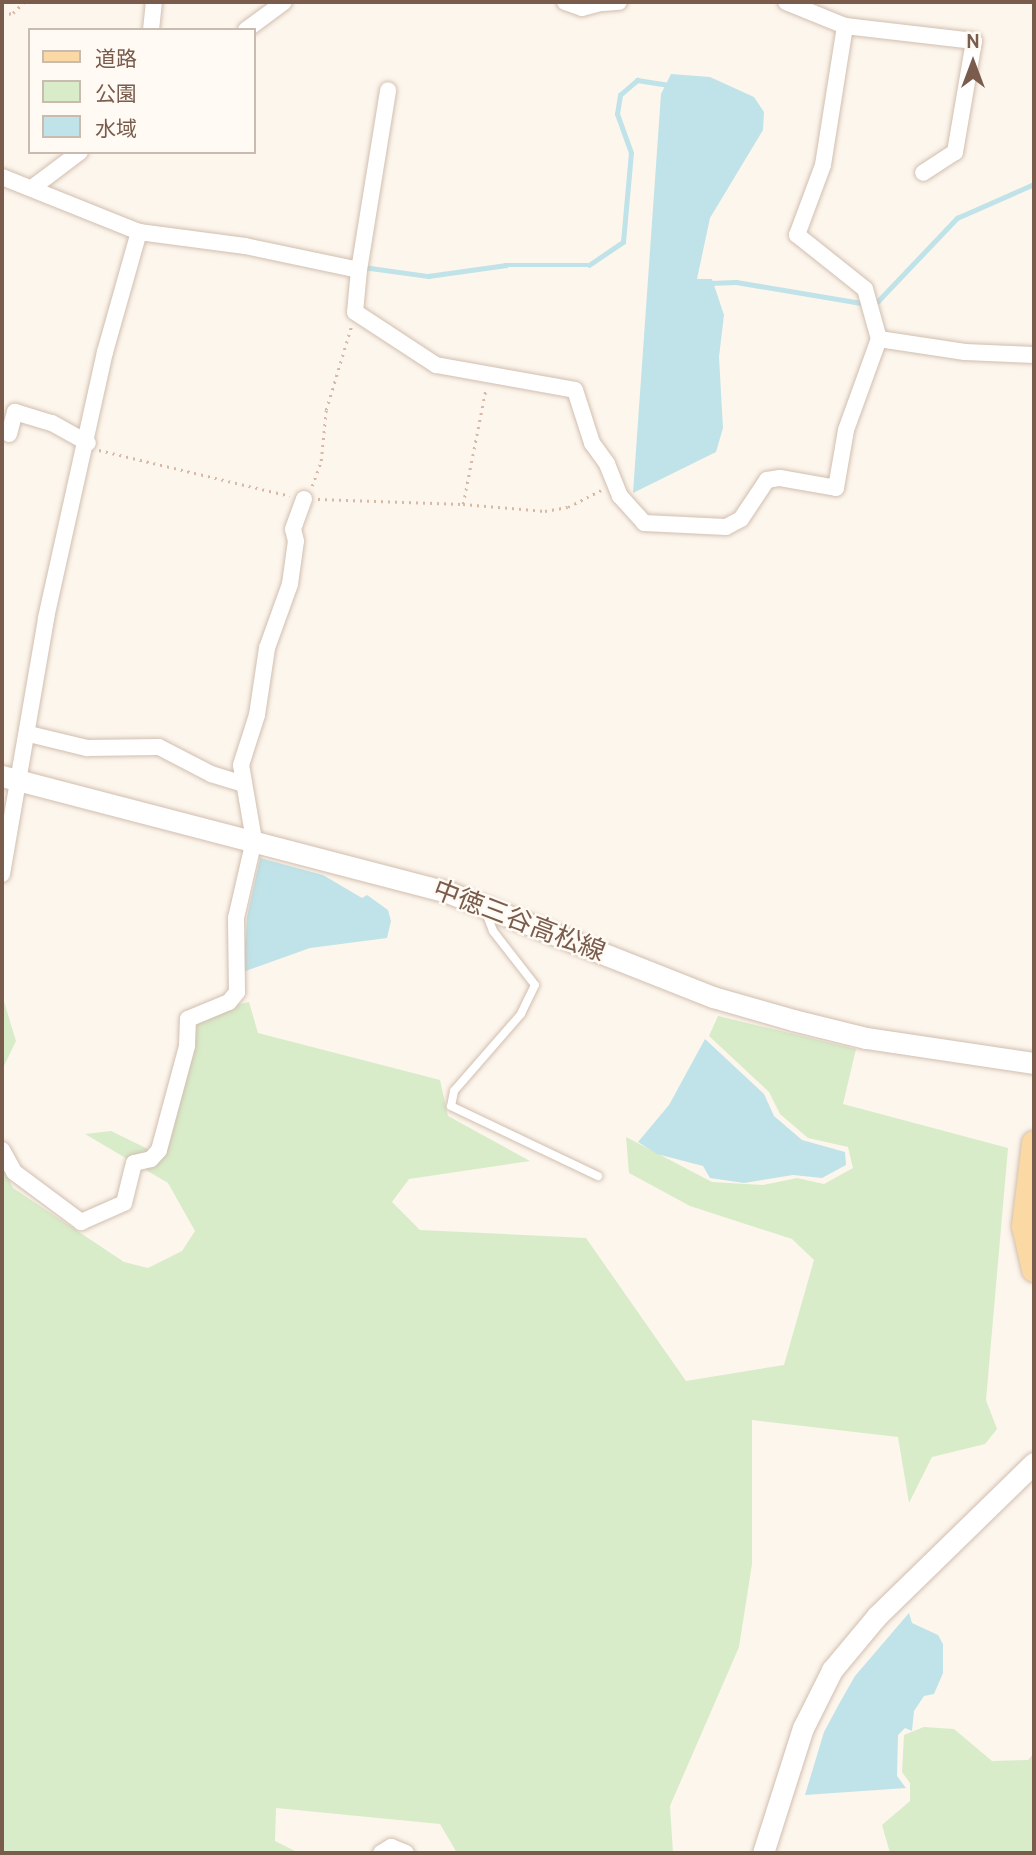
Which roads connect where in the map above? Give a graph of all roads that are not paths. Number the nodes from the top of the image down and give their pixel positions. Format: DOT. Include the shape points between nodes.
graph roads {
  1 [pos="154,2"];
  2 [pos="284,2"];
  3 [pos="565,2"];
  4 [pos="609,2"];
  5 [pos="786,2"];
  6 [pos="845,26"];
  7 [pos="151,28"];
  8 [pos="249,28"];
  9 [pos="388,90"];
  10 [pos="77,154"];
  11 [pos="923,173"];
  12 [pos="2,177"];
  13 [pos="32,188"];
  14 [pos="139,232"];
  15 [pos="359,271"];
  16 [pos="879,339"];
  17 [pos="1034,355"];
  18 [pos="9,434"];
  19 [pos="88,445"];
  20 [pos="306,499"];
  21 [pos="29,734"];
  22 [pos="11,778"];
  23 [pos="241,783"];
  24 [pos="254,840"];
  25 [pos="2,874"];
  26 [pos="483,906"];
  27 [pos="1034,1063"];
  28 [pos="1034,1143"];
  29 [pos="2,1150"];
  30 [pos="598,1176"];
  31 [pos="1034,1270"];
  32 [pos="1034,1463"];
  33 [pos="381,1853"];
  34 [pos="407,1853"];
  35 [pos="763,1853"];
  1 -- 7 [label="street"];
  2 -- 8 [label="street"];
  3 -- 4 [label="street" via="582,8"];
  5 -- 6 [label="street"];
  6 -- 11 [label="street" via="974,41 955,152"];
  6 -- 16 [label="street" via="823,165 797,235 865,289"];
  9 -- 15 [label="street"];
  10 -- 13 [label="street"];
  12 -- 13 [label="street"];
  13 -- 14 [label="street"];
  14 -- 15 [label="street" via="245,246"];
  14 -- 19 [label="street" via="105,352"];
  15 -- 16 [label="street" via="355,312 436,365 575,390 592,443 644,523 726,527 741,519 767,480 836,488 846,430"];
  16 -- 17 [label="street" via="965,352"];
  18 -- 19 [label="street" via="15,412 52,423"];
  19 -- 21 [label="street" via="41,641"];
  20 -- 23 [label="street" via="293,529 296,541 290,584 267,648"];
  21 -- 22 [label="street"];
  21 -- 23 [label="street" via="87,748 159,747 211,774"];
  22 -- 24 [label="main road, 中徳三谷高松線"];
  22 -- 25 [label="street"];
  23 -- 24 [label="street"];
  24 -- 26 [label="main road, 中徳三谷高松線"];
  24 -- 29 [label="street" via="236,918 237,992 229,1002 188,1019 187,1046 159,1150 151,1159 134,1163 124,1203 81,1222 14,1172"];
  26 -- 27 [label="main road, 中徳三谷高松線" via="713,997 793,1020 866,1038"];
  26 -- 30 [label="lane" via="494,931 535,985 521,1014 454,1091 451,1107"];
  28 -- 31 [label="main road" via="1024,1226"];
  32 -- 35 [label="main road" via="877,1616 832,1670 803,1728"];
  33 -- 34 [label="street" via="391,1847"];
}
